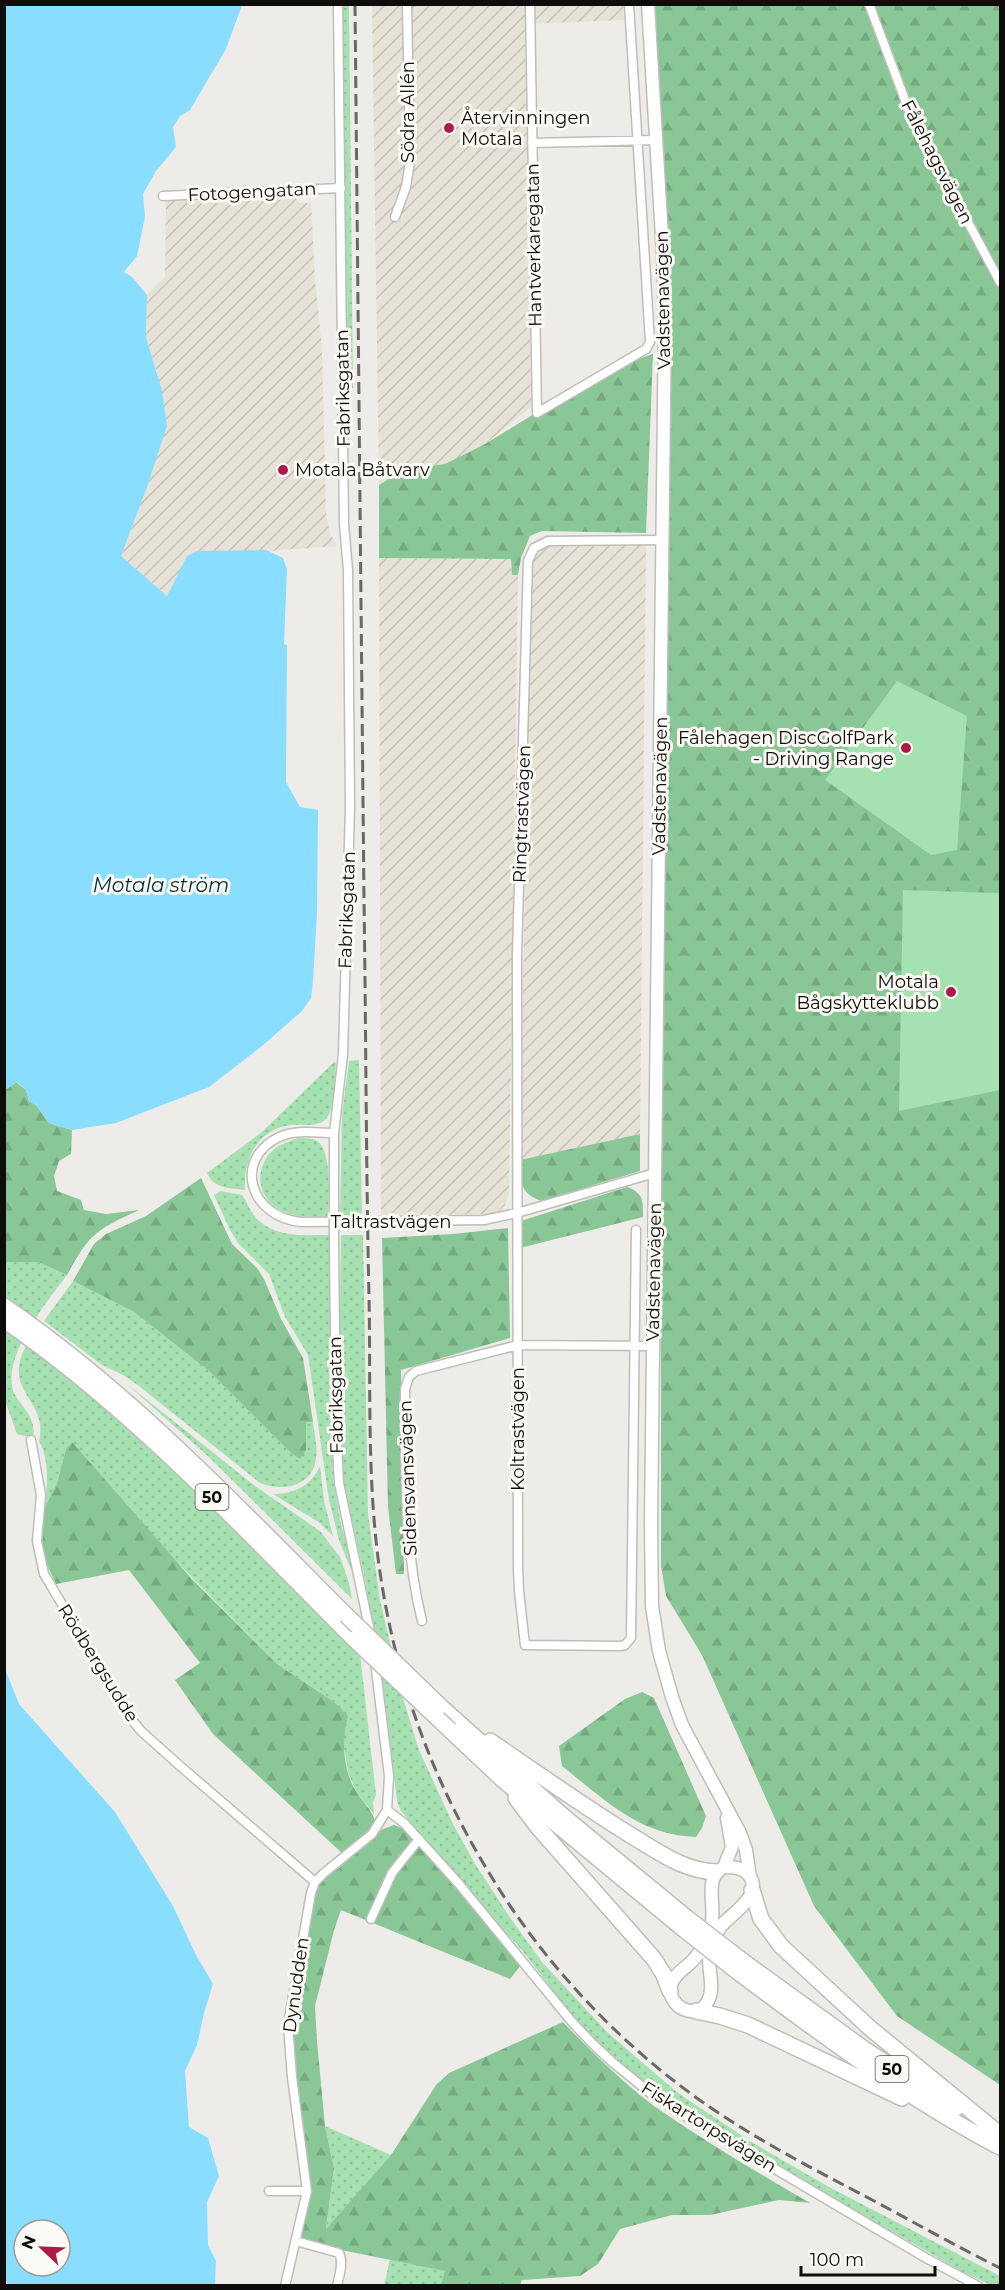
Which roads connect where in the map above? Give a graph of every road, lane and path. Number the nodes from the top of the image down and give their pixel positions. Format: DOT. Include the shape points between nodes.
graph roads {
  1 [pos="338,4"];
  2 [pos="407,4"];
  3 [pos="530,4"];
  4 [pos="629,4"];
  5 [pos="648,4"];
  6 [pos="869,4"];
  7 [pos="638,140"];
  8 [pos="656,140"];
  9 [pos="532,143"];
  10 [pos="341,188"];
  11 [pos="163,196"];
  12 [pos="395,218"];
  13 [pos="1000,282"];
  14 [pos="537,413"];
  15 [pos="663,540"];
  16 [pos="334,1133"];
  17 [pos="655,1173"];
  18 [pos="517,1213"];
  19 [pos="636,1230"];
  20 [pos="4,1306"];
  21 [pos="4,1320"];
  22 [pos="518,1345"];
  23 [pos="635,1346"];
  24 [pos="653,1346"];
  25 [pos="66,1359"];
  26 [pos="31,1440"];
  27 [pos="422,1621"];
  28 [pos="625,1645"];
  29 [pos="440,1706"];
  30 [pos="504,1780"];
  31 [pos="726,1808"];
  32 [pos="387,1810"];
  33 [pos="419,1839"];
  34 [pos="720,1869"];
  35 [pos="315,1882"];
  36 [pos="751,1884"];
  37 [pos="371,1919"];
  38 [pos="684,1923"];
  39 [pos="741,1967"];
  40 [pos="670,1991"];
  41 [pos="696,2012"];
  42 [pos="967,2128"];
  43 [pos="999,2138"];
  44 [pos="269,2191"];
  45 [pos="307,2191"];
  46 [pos="296,2241"];
  47 [pos="285,2286"];
  48 [pos="337,2286"];
  49 [pos="978,2286"];
  1 -- 10 [label="street, Fabriksgatan"];
  2 -- 12 [label="street, Södra Allén" via="410,161"];
  3 -- 9 [label="street, Hantverkaregatan"];
  4 -- 7 [label="street, Vadstenavägen"];
  5 -- 8 [label="main road, Vadstenavägen"];
  6 -- 13 [label="street, Fålehagsvägen" via="914,124"];
  7 -- 8 [label="street"];
  7 -- 9 [label="street"];
  7 -- 14 [label="street, Vadstenavägen" via="650,337 646,348"];
  8 -- 15 [label="main road, Vadstenavägen" via="665,319"];
  9 -- 14 [label="street, Hantverkaregatan"];
  10 -- 11 [label="street, Fotogengatan"];
  10 -- 16 [label="street, Fabriksgatan" via="350,808 343,1054"];
  15 -- 17 [label="main road, Vadstenavägen"];
  15 -- 18 [label="street, Ringtrastvägen" via="548,541 534,548 528,561 517,956"];
  16 -- 18 [label="street, Taltrastvägen" via="290,1134 274,1140 260,1154 253,1186 259,1201 271,1213 302,1222 466,1221"];
  16 -- 32 [label="street, Fabriksgatan, bridge" via="339,1482 379,1685 389,1776"];
  17 -- 18 [label="street, Taltrastvägen"];
  17 -- 24 [label="main road, Vadstenavägen"];
  18 -- 22 [label="street, Koltrastvägen"];
  19 -- 23 [label="street, Vadstenavägen"];
  20 -- 25 [label="highway, 50"];
  21 -- 25 [label="highway, 50"];
  22 -- 23 [label="street, Sidensvansvägen"];
  22 -- 27 [label="street, Sidensvansvägen" via="416,1371 406,1382 409,1551"];
  22 -- 28 [label="street, Koltrastvägen" via="519,1591 525,1645"];
  23 -- 24 [label="street, Sidensvansvägen"];
  23 -- 28 [label="street, Vadstenavägen" via="632,1630"];
  24 -- 31 [label="main road, Vadstenavägen" via="652,1606 663,1666 682,1725"];
  25 -- 29 [label="highway, 50, bridge" via="171,1440"];
  25 -- 30 [label="highway, 50, bridge" via="164,1449 354,1639"];
  26 -- 35 [label="street, Rödbergsudde" via="41,1494 38,1541 44,1574 128,1714 141,1731"];
  29 -- 34 [label="highway, 50" via="628,1834 681,1864 699,1870"];
  29 -- 38 [label="highway, 50"];
  30 -- 38 [label="highway, 50"];
  30 -- 40 [label="highway" via="537,1826 654,1959"];
  31 -- 34 [label="main road, Vadstenavägen" via="732,1847"];
  31 -- 36 [label="main road, Vadstenavägen" via="746,1850"];
  32 -- 33 [label="street, Fiskartorpsvägen"];
  32 -- 35 [label="street" via="372,1834"];
  33 -- 37 [label="street" via="392,1874"];
  33 -- 49 [label="street, Fiskartorpsvägen" via="572,2022 655,2097"];
  34 -- 36 [label="main road" via="740,1868"];
  34 -- 40 [label="main road, Vadstenavägen" via="712,1882 713,1917 708,1935 700,1952 675,1977"];
  35 -- 45 [label="street, Dynudden" via="288,2025"];
  36 -- 41 [label="main road" via="745,1904 720,1928 714,1940 709,1961 710,1998"];
  36 -- 43 [label="highway" via="761,1919 781,1946"];
  38 -- 39 [label="highway, 50, bridge"];
  39 -- 42 [label="highway, 50" via="860,2061"];
  39 -- 43 [label="highway, 50"];
  40 -- 41 [label="main road" via="681,2008"];
  41 -- 42 [label="highway" via="748,2025"];
  42 -- 43 [label="highway, 50"];
  44 -- 45 [label="street"];
  45 -- 46 [label="street, Dynudden"];
  46 -- 47 [label="street, Dynudden"];
  46 -- 48 [label="street" via="339,2253"];
}
